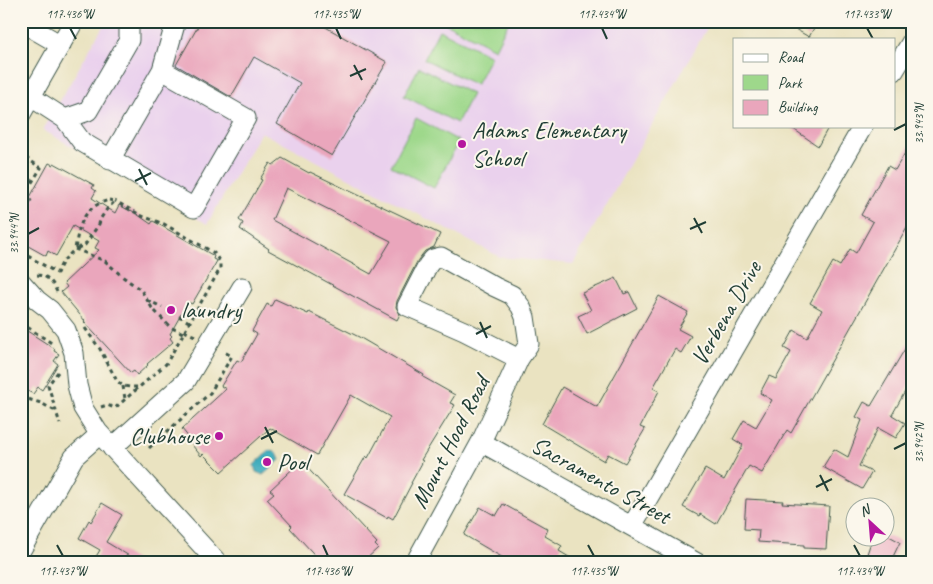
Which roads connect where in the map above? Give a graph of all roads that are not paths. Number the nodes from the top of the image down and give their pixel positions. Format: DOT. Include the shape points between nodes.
graph roads {
  1 [pos="74,21"];
  2 [pos="129,21"];
  3 [pos="176,21"];
  4 [pos="21,27"];
  5 [pos="912,41"];
  6 [pos="61,44"];
  7 [pos="896,68"];
  8 [pos="162,70"];
  9 [pos="25,106"];
  10 [pos="65,119"];
  11 [pos="861,128"];
  12 [pos="110,160"];
  13 [pos="21,282"];
  14 [pos="242,287"];
  15 [pos="36,303"];
  16 [pos="524,351"];
  17 [pos="101,441"];
  18 [pos="481,442"];
  19 [pos="632,526"];
  20 [pos="21,550"];
  21 [pos="218,563"];
  22 [pos="415,563"];
  23 [pos="697,563"];
  1 -- 6 [label="street"];
  2 -- 10 [label="street" via="129,40 88,111"];
  3 -- 8 [label="street"];
  4 -- 6 [label="street" via="23,24"];
  5 -- 7 [label="street"];
  6 -- 9 [label="street"];
  8 -- 12 [label="street"];
  8 -- 12 [label="street" via="246,118 194,208"];
  9 -- 10 [label="street"];
  10 -- 12 [label="street" via="82,142"];
  11 -- 19 [label="street, Verbena Drive"];
  13 -- 15 [label="street"];
  14 -- 17 [label="street" via="186,381"];
  15 -- 17 [label="street" via="66,330 74,353 83,408"];
  16 -- 16 [label="street" via="464,331 407,306 433,259 441,256 512,295 525,317"];
  16 -- 18 [label="street, Mount Hood Road"];
  17 -- 20 [label="street" via="74,457"];
  17 -- 21 [label="street"];
  18 -- 19 [label="street, Sacramento Street"];
  18 -- 22 [label="street, Mount Hood Road"];
  19 -- 23 [label="street, Sacramento Street"];
}
